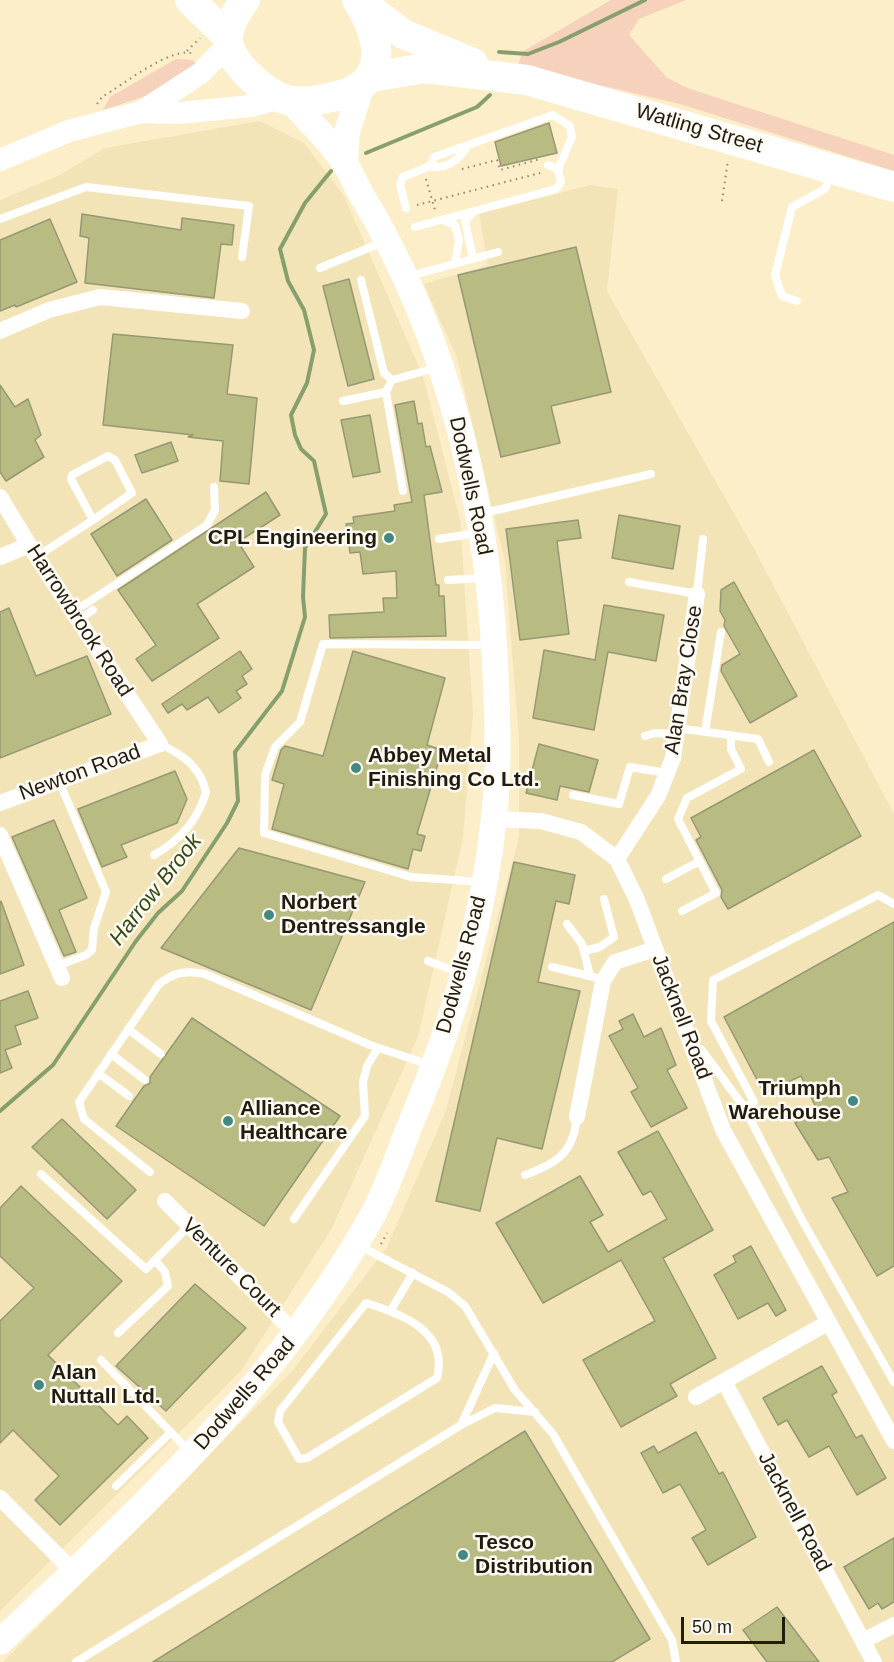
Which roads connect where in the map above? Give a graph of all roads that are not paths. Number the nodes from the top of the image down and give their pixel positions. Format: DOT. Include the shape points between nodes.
graph roads {
  1 [pos="190,0"];
  2 [pos="245,0"];
  3 [pos="358,0"];
  4 [pos="220,39"];
  5 [pos="503,76"];
  6 [pos="366,83"];
  7 [pos="286,100"];
  8 [pos="141,112"];
  9 [pos="0,160"];
  10 [pos="546,161"];
  11 [pos="345,163"];
  12 [pos="834,168"];
  13 [pos="558,169"];
  14 [pos="894,187"];
  15 [pos="406,208"];
  16 [pos="475,211"];
  17 [pos="0,219"];
  18 [pos="441,220"];
  19 [pos="415,227"];
  20 [pos="389,240"];
  21 [pos="498,252"];
  22 [pos="242,257"];
  23 [pos="473,258"];
  24 [pos="455,263"];
  25 [pos="320,268"];
  26 [pos="406,278"];
  27 [pos="362,280"];
  28 [pos="797,302"];
  29 [pos="242,311"];
  30 [pos="0,331"];
  31 [pos="441,367"];
  32 [pos="392,380"];
  33 [pos="386,392"];
  34 [pos="343,401"];
  35 [pos="651,474"];
  36 [pos="214,487"];
  37 [pos="403,491"];
  38 [pos="0,496"];
  39 [pos="93,520"];
  40 [pos="481,523"];
  41 [pos="439,538"];
  42 [pos="703,539"];
  43 [pos="33,551"];
  44 [pos="0,557"];
  45 [pos="488,578"];
  46 [pos="448,580"];
  47 [pos="629,582"];
  48 [pos="697,594"];
  49 [pos="93,609"];
  50 [pos="75,616"];
  51 [pos="721,632"];
  52 [pos="495,644"];
  53 [pos="677,731"];
  54 [pos="705,732"];
  55 [pos="645,736"];
  56 [pos="731,736"];
  57 [pos="160,744"];
  58 [pos="769,762"];
  59 [pos="667,773"];
  60 [pos="59,781"];
  61 [pos="573,795"];
  62 [pos="0,803"];
  63 [pos="494,819"];
  64 [pos="0,836"];
  65 [pos="154,855"];
  66 [pos="617,859"];
  67 [pos="698,862"];
  68 [pos="666,879"];
  69 [pos="484,882"];
  70 [pos="604,899"];
  71 [pos="894,904"];
  72 [pos="682,911"];
  73 [pos="567,924"];
  74 [pos="655,949"];
  75 [pos="584,951"];
  76 [pos="428,961"];
  77 [pos="552,967"];
  78 [pos="59,972"];
  79 [pos="463,974"];
  80 [pos="597,978"];
  81 [pos="128,1029"];
  82 [pos="692,1046"];
  83 [pos="378,1048"];
  84 [pos="111,1054"];
  85 [pos="162,1054"];
  86 [pos="433,1066"];
  87 [pos="98,1073"];
  88 [pos="146,1080"];
  89 [pos="129,1096"];
  90 [pos="744,1107"];
  91 [pos="577,1117"];
  92 [pos="150,1172"];
  93 [pos="40,1173"];
  94 [pos="525,1175"];
  95 [pos="165,1201"];
  96 [pos="294,1219"];
  97 [pos="189,1226"];
  98 [pos="356,1244"];
  99 [pos="155,1260"];
  100 [pos="412,1273"];
  101 [pos="391,1310"];
  102 [pos="829,1323"];
  103 [pos="299,1332"];
  104 [pos="118,1333"];
  105 [pos="494,1353"];
  106 [pos="101,1360"];
  107 [pos="894,1382"];
  108 [pos="725,1383"];
  109 [pos="696,1397"];
  110 [pos="535,1412"];
  111 [pos="460,1425"];
  112 [pos="171,1432"];
  113 [pos="894,1441"];
  114 [pos="193,1454"];
  115 [pos="116,1486"];
  116 [pos="0,1498"];
  117 [pos="74,1572"];
  118 [pos="894,1625"];
  119 [pos="863,1641"];
  120 [pos="0,1642"];
  121 [pos="76,1662"];
  122 [pos="676,1662"];
  123 [pos="874,1662"];
  1 -- 4 [label="highway"];
  2 -- 4 [label="highway"];
  3 -- 5 [label="highway, Watling Street" via="403,33"];
  3 -- 6 [label="highway" via="377,45"];
  4 -- 7 [label="highway" via="249,76"];
  4 -- 8 [label="main road" via="201,73"];
  5 -- 6 [label="highway, Watling Street" via="424,68"];
  5 -- 12 [label="highway, Watling Street"];
  6 -- 7 [label="highway, Watling Street" via="320,100"];
  6 -- 11 [label="main road" via="347,132"];
  7 -- 8 [label="main road" via="178,113"];
  7 -- 11 [label="main road, Dodwells Road"];
  8 -- 9 [label="main road" via="69,131"];
  10 -- 13 [label="lane"];
  11 -- 20 [label="main road, Dodwells Road"];
  12 -- 14 [label="highway, Watling Street"];
  12 -- 28 [label="lane" via="825,189 792,207 775,275 782,296"];
  13 -- 15 [label="lane" via="573,137 570,126 553,115 452,149 434,158 430,166 403,177"];
  13 -- 16 [label="lane" via="561,182 556,189"];
  16 -- 18 [label="lane"];
  16 -- 23 [label="lane" via="465,221"];
  17 -- 22 [label="lane" via="86,187 249,206"];
  18 -- 19 [label="lane"];
  18 -- 24 [label="lane" via="455,225 459,240"];
  20 -- 25 [label="lane"];
  20 -- 26 [label="main road, Dodwells Road"];
  21 -- 23 [label="lane"];
  23 -- 24 [label="lane"];
  24 -- 26 [label="lane"];
  26 -- 31 [label="main road, Dodwells Road"];
  27 -- 32 [label="lane" via="384,373"];
  29 -- 30 [label="street" via="100,297 50,310"];
  31 -- 32 [label="lane"];
  31 -- 40 [label="main road, Dodwells Road"];
  32 -- 33 [label="lane"];
  33 -- 34 [label="lane"];
  33 -- 37 [label="lane"];
  35 -- 40 [label="lane"];
  36 -- 50 [label="lane" via="215,510 207,525"];
  38 -- 43 [label="street, Harrowbrook Road"];
  39 -- 39 [label="lane" via="71,478 108,456 115,460 132,493"];
  39 -- 43 [label="lane"];
  40 -- 41 [label="lane"];
  40 -- 45 [label="main road, Dodwells Road"];
  42 -- 48 [label="lane"];
  43 -- 44 [label="street"];
  43 -- 50 [label="street, Harrowbrook Road"];
  45 -- 46 [label="lane"];
  45 -- 52 [label="main road, Dodwells Road"];
  47 -- 48 [label="lane"];
  48 -- 53 [label="street, Alan Bray Close"];
  49 -- 50 [label="lane"];
  50 -- 57 [label="street, Harrowbrook Road"];
  51 -- 54 [label="lane"];
  52 -- 63 [label="main road, Dodwells Road" via="498,733"];
  52 -- 69 [label="lane" via="323,644 300,722 275,747 265,775 264,833 411,876"];
  53 -- 54 [label="lane"];
  53 -- 55 [label="lane"];
  53 -- 59 [label="street, Alan Bray Close"];
  54 -- 56 [label="lane"];
  56 -- 58 [label="lane" via="758,739"];
  56 -- 67 [label="lane" via="731,749 741,769 687,798 678,819"];
  57 -- 60 [label="street, Newton Road"];
  57 -- 65 [label="lane" via="182,754 195,767 206,792 203,804 182,835"];
  59 -- 61 [label="lane" via="630,767 619,804"];
  59 -- 66 [label="street, Alan Bray Close" via="658,796"];
  60 -- 62 [label="street, Newton Road"];
  60 -- 78 [label="lane" via="106,892 94,928 92,950"];
  63 -- 66 [label="street, Jacknell Road" via="541,821 581,832"];
  63 -- 69 [label="main road, Dodwells Road"];
  64 -- 78 [label="street"];
  66 -- 74 [label="street, Jacknell Road"];
  67 -- 68 [label="lane"];
  67 -- 72 [label="lane" via="716,893"];
  69 -- 79 [label="main road, Dodwells Road"];
  70 -- 75 [label="lane" via="614,937 600,947"];
  71 -- 90 [label="lane" via="878,895 713,980 711,1020 754,1102"];
  73 -- 75 [label="lane"];
  74 -- 80 [label="street" via="615,962"];
  74 -- 82 [label="street, Jacknell Road"];
  75 -- 80 [label="lane"];
  76 -- 79 [label="lane"];
  77 -- 80 [label="lane"];
  79 -- 86 [label="main road, Dodwells Road"];
  80 -- 91 [label="street"];
  81 -- 83 [label="lane" via="159,984 171,975 196,972"];
  81 -- 84 [label="lane"];
  81 -- 85 [label="lane"];
  82 -- 90 [label="lane" via="701,1049"];
  82 -- 102 [label="street, Jacknell Road" via="723,1130"];
  83 -- 86 [label="lane"];
  83 -- 96 [label="lane" via="363,1082 365,1116"];
  84 -- 87 [label="lane"];
  84 -- 88 [label="lane"];
  86 -- 98 [label="main road, Dodwells Road" via="373,1216"];
  87 -- 89 [label="lane"];
  87 -- 92 [label="lane" via="80,1102 84,1119"];
  90 -- 107 [label="lane" via="802,1220"];
  91 -- 94 [label="lane" via="569,1149 560,1158"];
  93 -- 99 [label="lane" via="146,1269"];
  95 -- 97 [label="street, Venture Court"];
  97 -- 99 [label="lane"];
  97 -- 103 [label="street, Venture Court" via="286,1324"];
  98 -- 100 [label="lane"];
  98 -- 103 [label="main road, Dodwells Road"];
  99 -- 104 [label="lane" via="168,1277 168,1286"];
  100 -- 101 [label="lane"];
  100 -- 105 [label="lane" via="465,1306"];
  101 -- 101 [label="lane" via="429,1335 441,1361 437,1378 307,1458 299,1459 278,1422 280,1411 366,1303"];
  102 -- 108 [label="street"];
  102 -- 113 [label="street, Jacknell Road"];
  103 -- 114 [label="main road, Dodwells Road"];
  105 -- 110 [label="lane" via="515,1390"];
  105 -- 111 [label="lane"];
  106 -- 112 [label="lane"];
  108 -- 109 [label="street"];
  108 -- 119 [label="street, Jacknell Road"];
  110 -- 111 [label="lane" via="495,1408"];
  110 -- 122 [label="lane" via="553,1434 672,1640"];
  111 -- 121 [label="lane"];
  112 -- 114 [label="lane"];
  112 -- 115 [label="lane"];
  114 -- 117 [label="main road, Dodwells Road"];
  116 -- 117 [label="street"];
  117 -- 120 [label="main road, Dodwells Road"];
  118 -- 119 [label="street"];
  119 -- 123 [label="street, Jacknell Road"];
}
